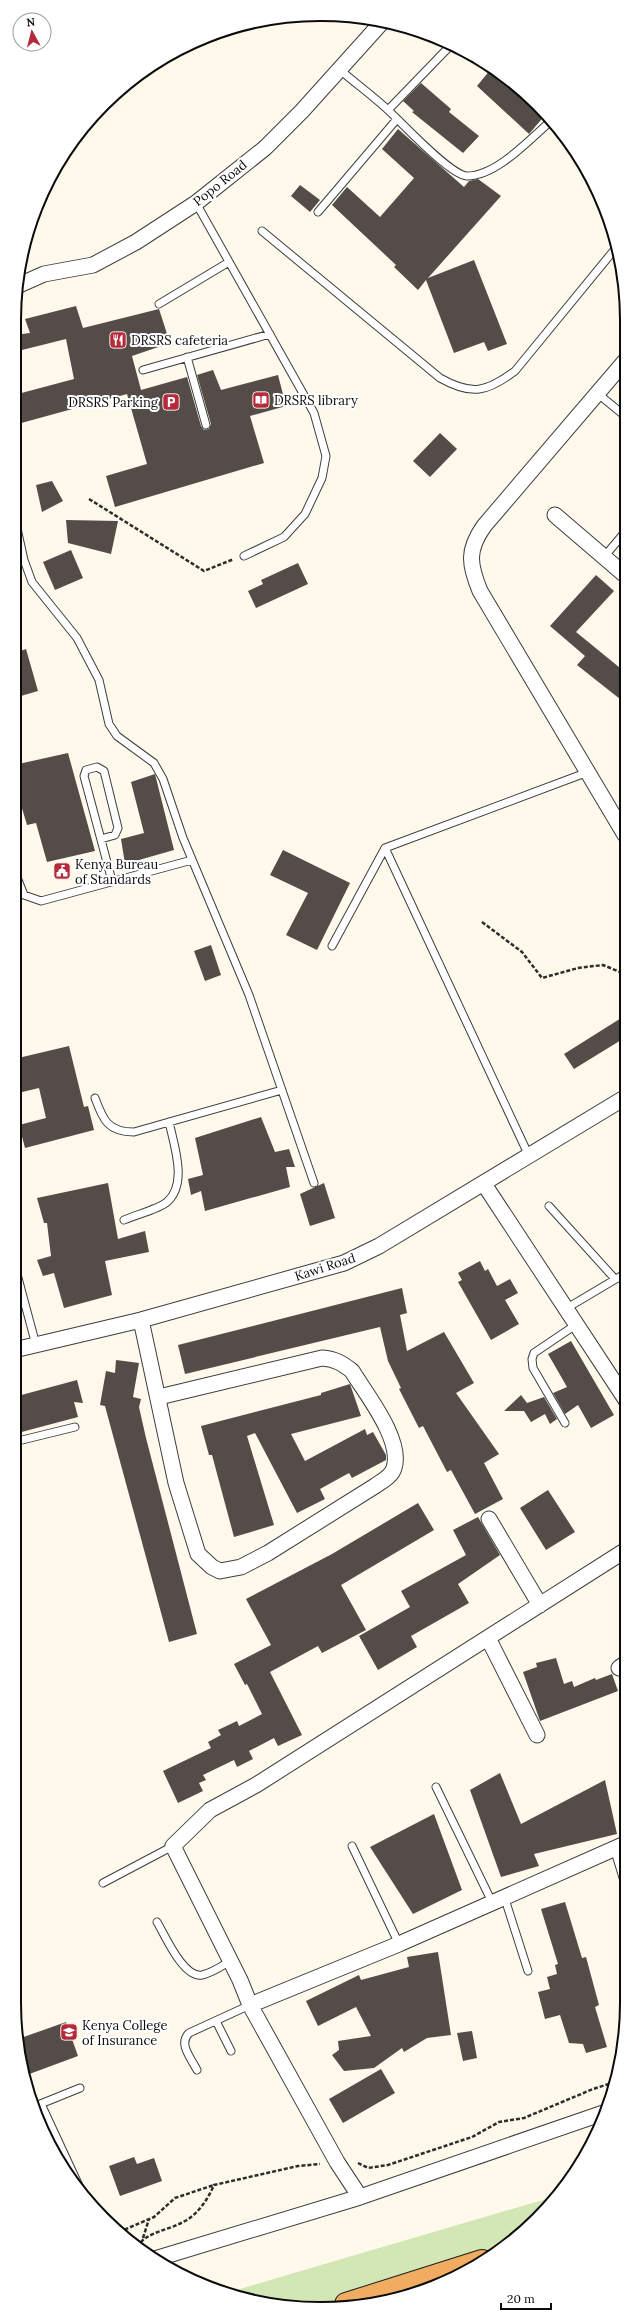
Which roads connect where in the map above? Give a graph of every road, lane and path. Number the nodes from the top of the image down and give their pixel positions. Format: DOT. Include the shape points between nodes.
graph roads {
  1 [pos="378,27"];
  2 [pos="447,49"];
  3 [pos="339,70"];
  4 [pos="388,110"];
  5 [pos="397,119"];
  6 [pos="547,124"];
  7 [pos="196,203"];
  8 [pos="318,212"];
  9 [pos="262,231"];
  10 [pos="612,253"];
  11 [pos="229,262"];
  12 [pos="24,283"];
  13 [pos="159,304"];
  14 [pos="270,334"];
  15 [pos="187,358"];
  16 [pos="620,366"];
  17 [pos="143,370"];
  18 [pos="597,393"];
  19 [pos="620,412"];
  20 [pos="206,425"];
  21 [pos="89,499"];
  22 [pos="555,515"];
  23 [pos="620,538"];
  24 [pos="21,546"];
  25 [pos="244,556"];
  26 [pos="604,557"];
  27 [pos="620,571"];
  28 [pos="588,772"];
  29 [pos="620,826"];
  30 [pos="101,839"];
  31 [pos="385,848"];
  32 [pos="192,860"];
  33 [pos="112,881"];
  34 [pos="21,888"];
  35 [pos="482,922"];
  36 [pos="332,946"];
  37 [pos="620,972"];
  38 [pos="282,1090"];
  39 [pos="95,1098"];
  40 [pos="620,1101"];
  41 [pos="169,1122"];
  42 [pos="529,1156"];
  43 [pos="314,1183"];
  44 [pos="484,1184"];
  45 [pos="549,1206"];
  46 [pos="124,1220"];
  47 [pos="620,1277"];
  48 [pos="615,1279"];
  49 [pos="21,1289"];
  50 [pos="567,1308"];
  51 [pos="141,1320"];
  52 [pos="577,1324"];
  53 [pos="36,1345"];
  54 [pos="21,1348"];
  55 [pos="620,1391"];
  56 [pos="159,1397"];
  57 [pos="565,1423"];
  58 [pos="75,1427"];
  59 [pos="21,1440"];
  60 [pos="489,1519"];
  61 [pos="620,1554"];
  62 [pos="540,1605"];
  63 [pos="488,1638"];
  64 [pos="536,1735"];
  65 [pos="436,1787"];
  66 [pos="173,1846"];
  67 [pos="352,1846"];
  68 [pos="620,1846"];
  69 [pos="103,1883"];
  70 [pos="498,1899"];
  71 [pos="157,1922"];
  72 [pos="399,1944"];
  73 [pos="230,1961"];
  74 [pos="528,1971"];
  75 [pos="250,2005"];
  76 [pos="216,2021"];
  77 [pos="231,2051"];
  78 [pos="196,2070"];
  79 [pos="609,2084"];
  80 [pos="80,2088"];
  81 [pos="41,2104"];
  82 [pos="598,2115"];
  83 [pos="337,2162"];
  84 [pos="71,2170"];
  85 [pos="214,2186"];
  86 [pos="360,2196"];
  87 [pos="154,2217"];
  88 [pos="125,2229"];
  89 [pos="142,2238"];
  90 [pos="140,2241"];
  91 [pos="162,2257"];
  92 [pos="457,2269"];
  93 [pos="364,2298"];
  1 -- 3 [label="street, Popo Road"];
  2 -- 4 [label="lane"];
  3 -- 4 [label="lane"];
  3 -- 7 [label="street, Popo Road" via="265,148"];
  4 -- 5 [label="lane"];
  5 -- 6 [label="lane" via="435,155 461,175 468,176 489,170 513,155"];
  5 -- 8 [label="lane"];
  7 -- 11 [label="lane"];
  7 -- 12 [label="street, Popo Road" via="136,242 93,265 44,274"];
  9 -- 10 [label="lane" via="440,378 455,386 478,390 496,385 515,371"];
  11 -- 13 [label="lane"];
  11 -- 14 [label="lane"];
  14 -- 15 [label="lane"];
  14 -- 25 [label="lane" via="314,413 326,456 322,478 305,514 284,537"];
  15 -- 17 [label="lane"];
  15 -- 20 [label="lane"];
  16 -- 18 [label="street"];
  18 -- 19 [label="lane"];
  18 -- 28 [label="street" via="484,526 475,539 471,555 471,564 480,591"];
  21 -- 25 [label="path" via="204,571"];
  22 -- 26 [label="street"];
  23 -- 26 [label="lane"];
  24 -- 32 [label="lane" via="32,582 77,638 99,680 109,724 117,736 154,764 163,780"];
  26 -- 27 [label="street"];
  28 -- 29 [label="street"];
  28 -- 31 [label="lane"];
  30 -- 30 [label="lane" via="115,835 118,828 104,771 97,767 86,770 84,776"];
  30 -- 33 [label="lane"];
  31 -- 36 [label="lane"];
  31 -- 42 [label="lane"];
  32 -- 33 [label="lane"];
  32 -- 38 [label="lane" via="249,995"];
  33 -- 34 [label="lane" via="41,901 24,895"];
  35 -- 37 [label="path" via="522,952 542,978 578,968 603,965"];
  38 -- 41 [label="lane"];
  38 -- 43 [label="lane"];
  39 -- 41 [label="lane" via="104,1120 122,1132 134,1132"];
  40 -- 42 [label="street, Kawi Road"];
  41 -- 46 [label="lane" via="178,1168 176,1190 167,1203"];
  42 -- 44 [label="street, Kawi Road"];
  44 -- 50 [label="street"];
  44 -- 51 [label="street, Kawi Road" via="379,1246 344,1263"];
  45 -- 48 [label="lane"];
  47 -- 48 [label="lane"];
  48 -- 50 [label="lane"];
  49 -- 53 [label="lane"];
  50 -- 52 [label="street"];
  51 -- 53 [label="street, Kawi Road"];
  51 -- 56 [label="street"];
  52 -- 55 [label="street"];
  52 -- 57 [label="lane" via="534,1353 532,1359 533,1368"];
  53 -- 54 [label="street, Kawi Road"];
  56 -- 56 [label="street" via="176,1483 193,1540 198,1554 220,1571 241,1567 268,1553 375,1486 391,1474 395,1467 392,1438 352,1371 334,1359 322,1358"];
  58 -- 59 [label="lane"];
  60 -- 62 [label="street"];
  61 -- 62 [label="street"];
  62 -- 63 [label="street"];
  63 -- 64 [label="street"];
  63 -- 66 [label="street" via="256,1785 210,1810"];
  65 -- 70 [label="lane"];
  66 -- 69 [label="lane"];
  66 -- 73 [label="street"];
  67 -- 72 [label="lane"];
  68 -- 70 [label="street"];
  70 -- 72 [label="street"];
  70 -- 74 [label="lane"];
  71 -- 73 [label="lane" via="182,1964 192,1973 200,1975"];
  72 -- 75 [label="street"];
  73 -- 75 [label="street"];
  75 -- 76 [label="lane"];
  75 -- 83 [label="street"];
  76 -- 77 [label="lane"];
  76 -- 78 [label="lane" via="188,2033 184,2038 183,2044"];
  79 -- 83 [label="path" via="524,2118 499,2122 472,2137 388,2165 368,2168 351,2160"];
  80 -- 81 [label="lane"];
  81 -- 84 [label="lane"];
  82 -- 86 [label="street"];
  83 -- 85 [label="path" via="298,2166"];
  83 -- 86 [label="street"];
  85 -- 87 [label="path" via="175,2198"];
  85 -- 89 [label="path" via="206,2201 186,2221"];
  86 -- 91 [label="street"];
  87 -- 88 [label="path"];
  87 -- 89 [label="path" via="148,2219"];
  89 -- 90 [label="path"];
  92 -- 93 [label="highway"];
}
